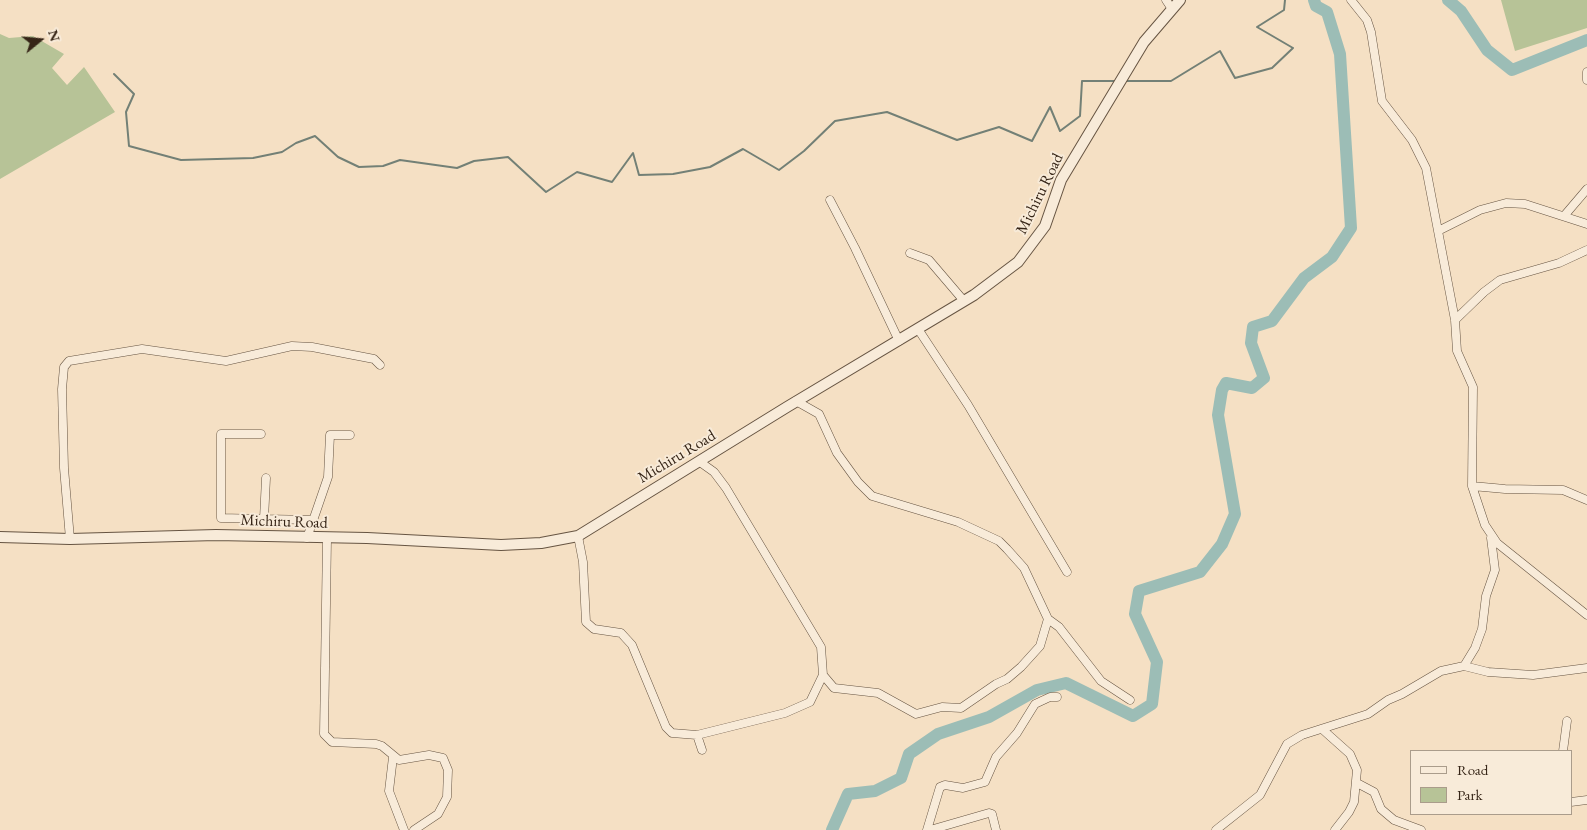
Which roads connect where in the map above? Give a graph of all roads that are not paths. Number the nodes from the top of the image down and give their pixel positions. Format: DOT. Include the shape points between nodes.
graph roads {
  1 [pos="1166,0"];
  2 [pos="1180,0"];
  3 [pos="1352,0"];
  4 [pos="1172,9"];
  5 [pos="1587,72"];
  6 [pos="1587,80"];
  7 [pos="1587,189"];
  8 [pos="830,200"];
  9 [pos="1564,216"];
  10 [pos="1587,224"];
  11 [pos="1440,230"];
  12 [pos="1587,250"];
  13 [pos="910,253"];
  14 [pos="964,301"];
  15 [pos="1455,320"];
  16 [pos="918,330"];
  17 [pos="898,341"];
  18 [pos="380,365"];
  19 [pos="796,401"];
  20 [pos="261,434"];
  21 [pos="350,435"];
  22 [pos="700,462"];
  23 [pos="266,478"];
  24 [pos="1472,486"];
  25 [pos="1587,500"];
  26 [pos="264,519"];
  27 [pos="314,520"];
  28 [pos="578,536"];
  29 [pos="0,537"];
  30 [pos="1491,537"];
  31 [pos="307,538"];
  32 [pos="70,539"];
  33 [pos="328,539"];
  34 [pos="1067,572"];
  35 [pos="1587,615"];
  36 [pos="1048,619"];
  37 [pos="1464,666"];
  38 [pos="1587,668"];
  39 [pos="823,675"];
  40 [pos="1057,697"];
  41 [pos="1130,700"];
  42 [pos="1567,721"];
  43 [pos="1322,729"];
  44 [pos="696,735"];
  45 [pos="702,750"];
  46 [pos="1563,750"];
  47 [pos="393,757"];
  48 [pos="1357,782"];
  49 [pos="1587,800"];
  50 [pos="1572,802"];
  51 [pos="404,830"];
  52 [pos="414,830"];
  53 [pos="928,830"];
  54 [pos="996,830"];
  55 [pos="1216,830"];
  56 [pos="1335,830"];
  57 [pos="1422,830"];
  1 -- 4 [label="street"];
  2 -- 4 [label="street, Michiru Road"];
  3 -- 11 [label="street" via="1367,20 1374,44 1382,101 1412,140 1426,168"];
  4 -- 14 [label="street, Michiru Road" via="1144,42 1120,80 1061,180 1045,226 1024,256"];
  5 -- 6 [label="street"];
  7 -- 9 [label="street"];
  8 -- 17 [label="street"];
  9 -- 10 [label="street"];
  9 -- 11 [label="street" via="1525,204 1506,203 1480,210"];
  11 -- 15 [label="street"];
  12 -- 15 [label="street" via="1559,264 1500,280"];
  13 -- 14 [label="street" via="929,260"];
  14 -- 16 [label="street, Michiru Road"];
  15 -- 24 [label="street" via="1457,351 1473,387"];
  16 -- 17 [label="street, Michiru Road"];
  16 -- 34 [label="street" via="968,405"];
  17 -- 19 [label="street, Michiru Road"];
  18 -- 32 [label="street" via="374,359 292,346 226,361 142,349 69,361 64,367 62,389"];
  19 -- 22 [label="street, Michiru Road"];
  19 -- 36 [label="street" via="819,414 837,453 872,496 958,522 999,542 1024,568"];
  20 -- 26 [label="street" via="221,434 221,518"];
  21 -- 27 [label="street" via="330,435 328,476"];
  22 -- 28 [label="street, Michiru Road"];
  22 -- 39 [label="street" via="714,472 726,488 821,647"];
  23 -- 26 [label="street"];
  24 -- 25 [label="street" via="1563,490"];
  24 -- 30 [label="street"];
  26 -- 27 [label="street"];
  27 -- 31 [label="street"];
  28 -- 33 [label="street, Michiru Road" via="541,543 501,545"];
  28 -- 44 [label="street" via="586,622 594,630 625,636 632,645 669,731"];
  29 -- 32 [label="street, Michiru Road"];
  30 -- 35 [label="street"];
  30 -- 37 [label="street" via="1495,570 1486,596 1478,642"];
  31 -- 32 [label="street, Michiru Road" via="216,535"];
  31 -- 33 [label="street, Michiru Road"];
  33 -- 47 [label="street" via="324,734 332,742 376,744"];
  36 -- 39 [label="street" via="1040,646 1021,667 1007,680 961,708 942,707 916,714 878,693 834,688"];
  36 -- 41 [label="street" via="1059,627 1101,681"];
  37 -- 38 [label="street" via="1488,672 1533,675"];
  37 -- 43 [label="street" via="1441,671 1368,714"];
  39 -- 44 [label="street" via="810,702 785,713"];
  40 -- 53 [label="street" via="1035,704 1017,733 996,757 985,782 963,788 940,787"];
  42 -- 46 [label="street"];
  43 -- 48 [label="street" via="1350,754"];
  43 -- 55 [label="street" via="1287,744 1260,795"];
  44 -- 45 [label="street" via="700,738"];
  47 -- 51 [label="street" via="389,792"];
  47 -- 52 [label="street" via="404,761 436,756 443,758 448,770 447,797 443,806 438,814"];
  48 -- 56 [label="street" via="1354,802"];
  48 -- 57 [label="street" via="1374,792 1381,809 1394,820"];
  49 -- 50 [label="street"];
  53 -- 54 [label="street" via="989,813"];
}
